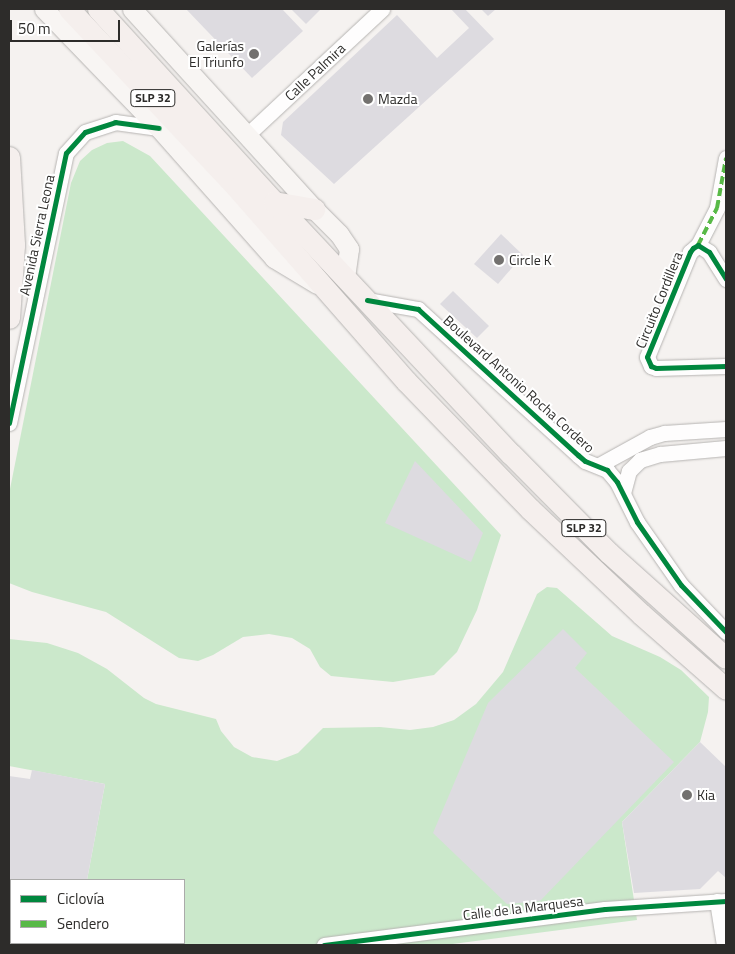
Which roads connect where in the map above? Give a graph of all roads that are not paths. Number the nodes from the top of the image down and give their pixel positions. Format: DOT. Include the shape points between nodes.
graph roads {
  1 [pos="44,9"];
  2 [pos="69,9"];
  3 [pos="98,9"];
  4 [pos="132,9"];
  5 [pos="382,9"];
  6 [pos="159,128"];
  7 [pos="248,136"];
  8 [pos="9,157"];
  9 [pos="726,158"];
  10 [pos="245,182"];
  11 [pos="274,202"];
  12 [pos="314,209"];
  13 [pos="698,245"];
  14 [pos="345,276"];
  15 [pos="726,279"];
  16 [pos="323,288"];
  17 [pos="367,300"];
  18 [pos="9,318"];
  19 [pos="726,366"];
  20 [pos="9,423"];
  21 [pos="726,429"];
  22 [pos="726,448"];
  23 [pos="599,465"];
  24 [pos="623,493"];
  25 [pos="726,632"];
  26 [pos="726,658"];
  27 [pos="704,671"];
  28 [pos="726,689"];
  29 [pos="726,705"];
  30 [pos="722,901"];
  31 [pos="324,945"];
  32 [pos="724,945"];
  1 -- 6 [label="main road"];
  2 -- 10 [label="highway, SLP 32"];
  3 -- 10 [label="highway, SLP 32"];
  4 -- 7 [label="main road"];
  5 -- 7 [label="street, Calle Palmira"];
  6 -- 16 [label="main road" via="274,258"];
  6 -- 20 [label="street, Avenida Sierra Leona" via="115,122 85,132 66,154"];
  7 -- 12 [label="main road"];
  8 -- 18 [label="highway" via="14,244"];
  9 -- 13 [label="street, Circuito Cordillera" via="717,208"];
  10 -- 11 [label="highway, SLP 32"];
  10 -- 16 [label="highway, SLP 32"];
  11 -- 12 [label="highway"];
  11 -- 14 [label="highway, SLP 32"];
  12 -- 14 [label="main road" via="340,234 349,249"];
  13 -- 15 [label="street, Circuito Cordillera" via="709,252"];
  13 -- 19 [label="street, Circuito Cordillera" via="690,252 648,352 648,362 651,366 663,368"];
  14 -- 17 [label="highway, SLP 32"];
  16 -- 27 [label="highway, SLP 32" via="406,381 530,509"];
  17 -- 23 [label="street, Boulevard Antonio Rocha Cordero" via="418,309 578,455 591,464"];
  17 -- 26 [label="highway, SLP 32" via="609,553"];
  21 -- 23 [label="street" via="664,433 650,437"];
  22 -- 24 [label="street" via="660,454 640,460 629,471"];
  23 -- 24 [label="street, Boulevard Antonio Rocha Cordero" via="612,476"];
  24 -- 25 [label="street, Boulevard Antonio Rocha Cordero" via="637,522 681,585"];
  27 -- 28 [label="highway, SLP 32"];
  27 -- 29 [label="highway"];
  30 -- 31 [label="street, Calle de la Marquesa" via="597,910"];
  30 -- 32 [label="street"];
}
